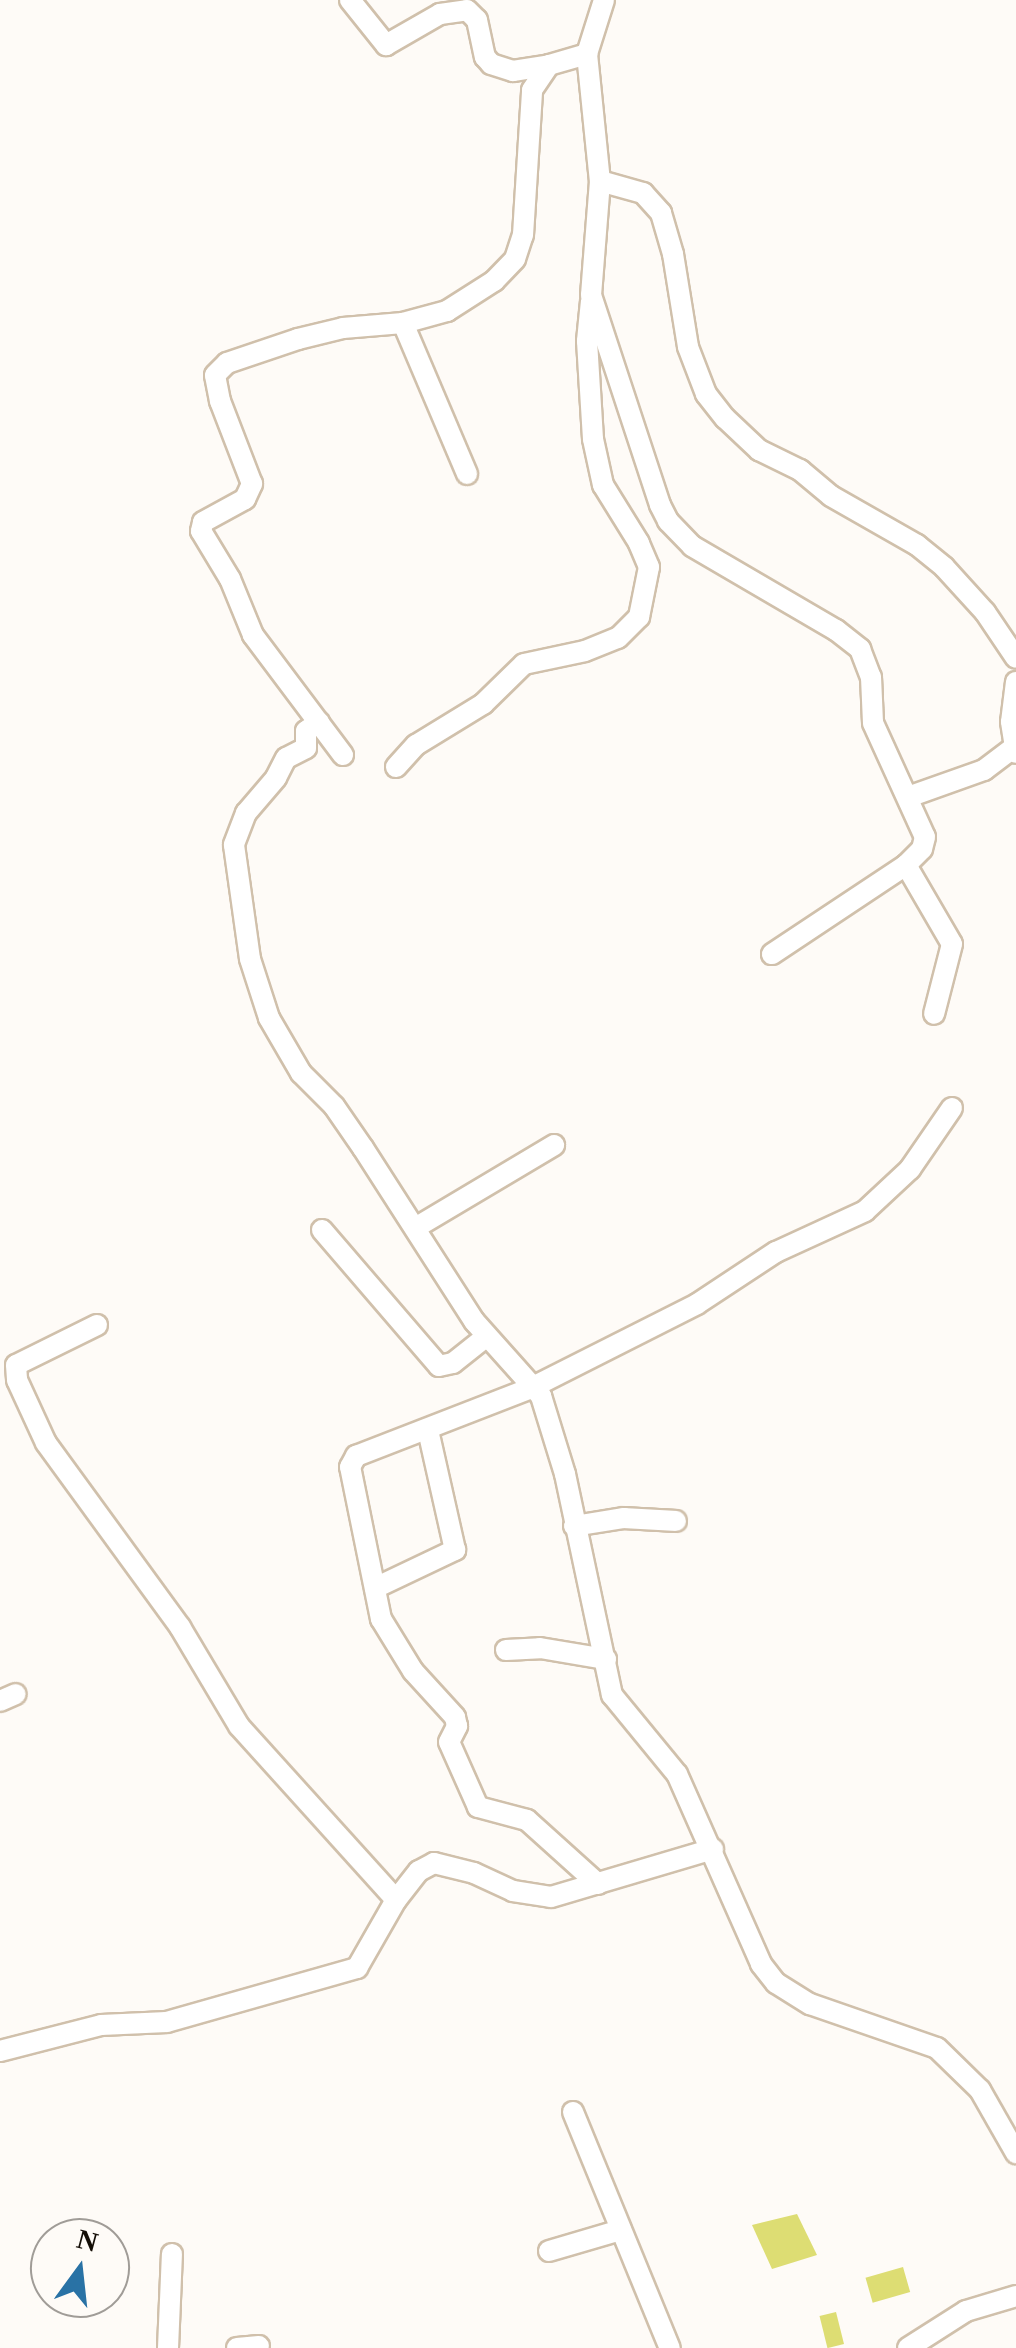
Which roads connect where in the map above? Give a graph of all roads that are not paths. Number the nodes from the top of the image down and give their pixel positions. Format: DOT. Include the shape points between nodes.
graph roads {
  1 [pos="350,0"];
  2 [pos="604,0"];
  3 [pos="588,54"];
  4 [pos="548,66"];
  5 [pos="600,181"];
  6 [pos="592,294"];
  7 [pos="402,323"];
  8 [pos="467,474"];
  9 [pos="1016,658"];
  10 [pos="1016,682"];
  11 [pos="319,722"];
  12 [pos="1015,751"];
  13 [pos="342,754"];
  14 [pos="396,767"];
  15 [pos="908,797"];
  16 [pos="906,865"];
  17 [pos="772,954"];
  18 [pos="934,1014"];
  19 [pos="952,1108"];
  20 [pos="554,1145"];
  21 [pos="415,1228"];
  22 [pos="322,1230"];
  23 [pos="97,1324"];
  24 [pos="487,1336"];
  25 [pos="531,1388"];
  26 [pos="428,1430"];
  27 [pos="676,1521"];
  28 [pos="574,1526"];
  29 [pos="374,1588"];
  30 [pos="506,1650"];
  31 [pos="606,1659"];
  32 [pos="713,1849"];
  33 [pos="598,1884"];
  34 [pos="396,1900"];
  35 [pos="0,2051"];
  36 [pos="574,2112"];
  37 [pos="1016,2153"];
  38 [pos="621,2230"];
  39 [pos="549,2251"];
  40 [pos="172,2254"];
  41 [pos="1016,2296"];
  42 [pos="259,2346"];
  43 [pos="168,2348"];
  44 [pos="237,2348"];
  45 [pos="670,2348"];
  46 [pos="908,2348"];
  1 -- 4 [label="street" via="386,45 440,14 468,10 492,64 516,71"];
  2 -- 3 [label="street"];
  3 -- 4 [label="street"];
  3 -- 5 [label="street"];
  4 -- 7 [label="street" via="530,98 524,229 515,258 472,298"];
  5 -- 6 [label="street"];
  5 -- 9 [label="street" via="644,192 657,207 673,254 688,347 706,394 725,418 759,450 800,470 944,567"];
  6 -- 14 [label="street" via="587,341 593,438 603,486 649,567 638,617 609,642 524,664 483,704 416,745"];
  6 -- 15 [label="street" via="668,521 692,546 860,649 871,677 873,723"];
  7 -- 8 [label="street"];
  7 -- 11 [label="street" via="298,339 227,363 215,375 252,484 245,499 203,522 201,532 254,635"];
  10 -- 12 [label="street"];
  11 -- 13 [label="street"];
  11 -- 21 [label="street" via="306,731 306,748 286,758 246,813 234,845 250,960 288,1055 334,1106"];
  12 -- 15 [label="street" via="984,770"];
  15 -- 16 [label="street" via="925,837"];
  16 -- 17 [label="street"];
  16 -- 18 [label="street" via="952,944"];
  19 -- 25 [label="street" via="910,1169 865,1211 776,1252 697,1304"];
  20 -- 21 [label="street"];
  21 -- 24 [label="street"];
  22 -- 24 [label="street" via="439,1366"];
  23 -- 34 [label="street" via="16,1366 46,1443 180,1627 239,1726"];
  24 -- 25 [label="street"];
  25 -- 26 [label="street"];
  25 -- 28 [label="street" via="541,1396 557,1442"];
  26 -- 29 [label="street" via="454,1550"];
  26 -- 29 [label="street" via="356,1456 350,1467"];
  27 -- 28 [label="street" via="624,1518"];
  28 -- 31 [label="street"];
  29 -- 33 [label="street" via="397,1646 454,1717 457,1726 448,1742 478,1807 526,1820"];
  30 -- 31 [label="street" via="540,1648"];
  31 -- 32 [label="street" via="616,1704 669,1761"];
  32 -- 33 [label="street"];
  32 -- 37 [label="street" via="750,1945 776,1984 824,2010 937,2048 980,2090"];
  33 -- 34 [label="street" via="551,1897 434,1863"];
  34 -- 35 [label="street" via="357,1968 167,2022 101,2025"];
  36 -- 38 [label="street"];
  38 -- 39 [label="street"];
  38 -- 45 [label="street"];
  40 -- 43 [label="street"];
  41 -- 46 [label="street" via="966,2311"];
  42 -- 44 [label="street"];
}
